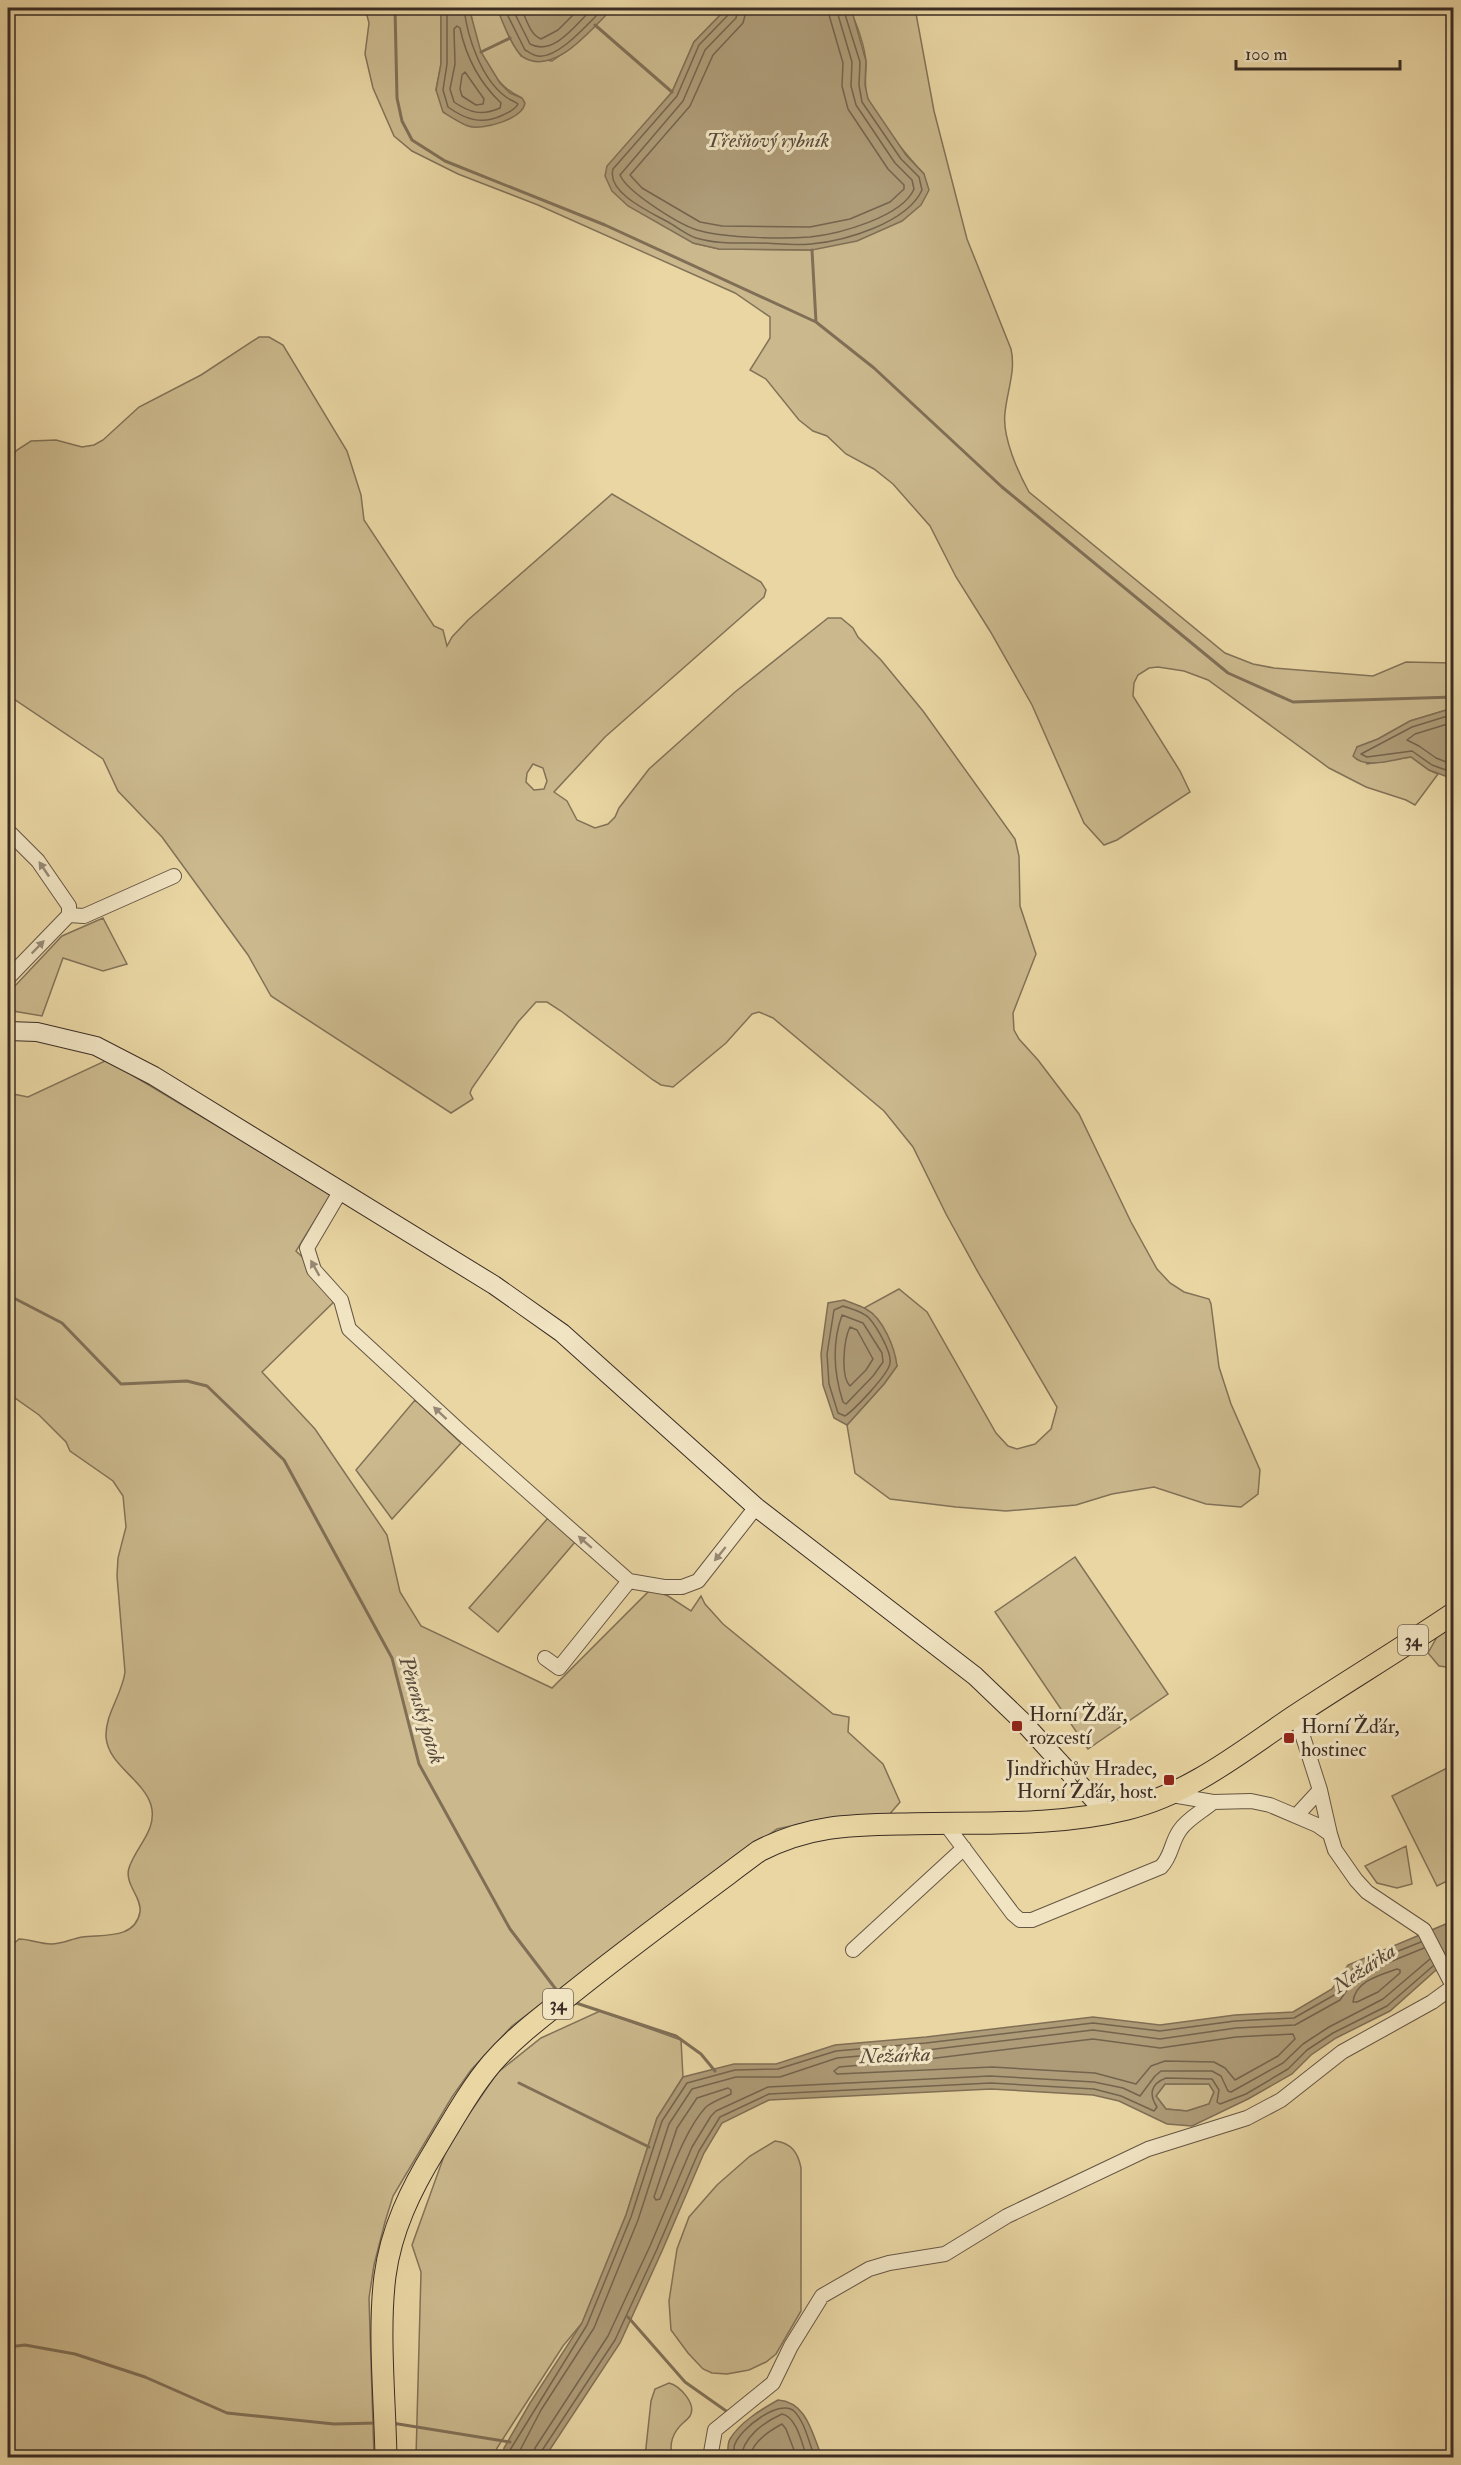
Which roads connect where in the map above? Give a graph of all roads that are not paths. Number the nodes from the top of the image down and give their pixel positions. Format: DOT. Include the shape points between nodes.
graph roads {
  1 [pos="8,831"];
  2 [pos="174,876"];
  3 [pos="69,915"];
  4 [pos="8,978"];
  5 [pos="8,1030"];
  6 [pos="340,1192"];
  7 [pos="756,1507"];
  8 [pos="629,1581"];
  9 [pos="1454,1613"];
  10 [pos="545,1658"];
  11 [pos="1296,1715"];
  12 [pos="1320,1790"];
  13 [pos="1172,1794"];
  14 [pos="1213,1802"];
  15 [pos="1106,1813"];
  16 [pos="1297,1815"];
  17 [pos="944,1822"];
  18 [pos="1330,1834"];
  19 [pos="964,1848"];
  20 [pos="853,1950"];
  21 [pos="1452,1984"];
  22 [pos="386,2457"];
  23 [pos="710,2457"];
  3 -- 1 [label="street, one-way" via="69,906 38,861"];
  2 -- 3 [label="street" via="84,916"];
  4 -- 3 [label="street, one-way"];
  5 -- 6 [label="street" via="37,1032 96,1046 154,1076"];
  6 -- 7 [label="street" via="494,1285 561,1333"];
  8 -- 6 [label="street, one-way" via="349,1329 341,1300 314,1270 307,1248"];
  7 -- 8 [label="street, one-way" via="698,1581 682,1587"];
  7 -- 15 [label="street" via="975,1676"];
  8 -- 10 [label="street" via="559,1668"];
  9 -- 11 [label="main road, 34"];
  11 -- 12 [label="street"];
  11 -- 13 [label="main road, 34"];
  12 -- 16 [label="street"];
  12 -- 18 [label="street"];
  13 -- 14 [label="street"];
  13 -- 15 [label="main road, 34"];
  14 -- 16 [label="street" via="1251,1801"];
  14 -- 19 [label="street" via="1182,1827 1161,1867 1032,1920 1020,1920 1013,1914"];
  15 -- 17 [label="main road, 34" via="1064,1819"];
  16 -- 18 [label="street"];
  17 -- 19 [label="street"];
  17 -- 22 [label="main road, 34" via="821,1828 759,1851 518,2036 493,2062 425,2166 396,2227 383,2303"];
  18 -- 21 [label="street" via="1335,1850 1367,1892 1424,1930"];
  19 -- 20 [label="street"];
  21 -- 23 [label="street" via="1432,2002 1342,2052 1281,2100 1247,2118 1138,2154 1007,2216 945,2254 869,2269 822,2296 773,2383 715,2430"];
}
